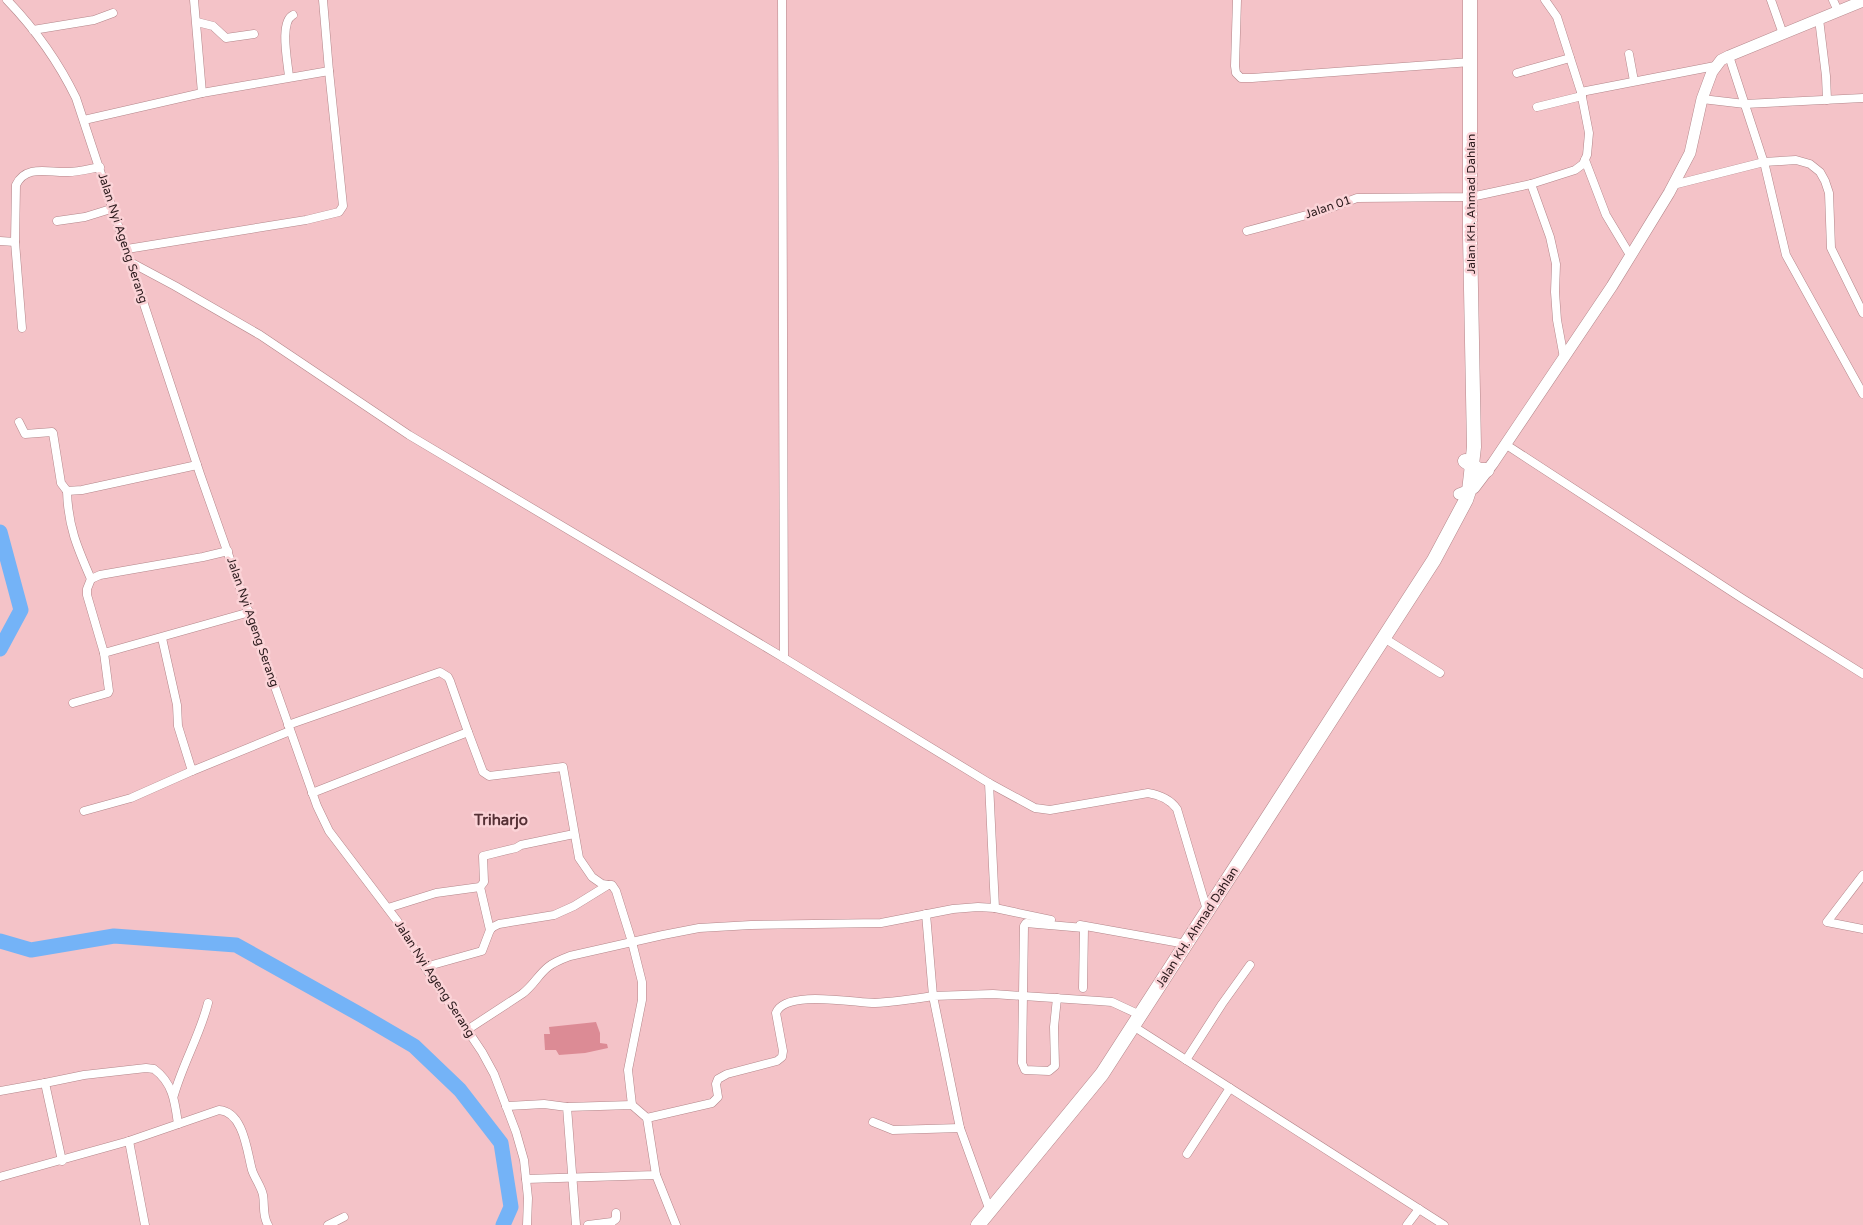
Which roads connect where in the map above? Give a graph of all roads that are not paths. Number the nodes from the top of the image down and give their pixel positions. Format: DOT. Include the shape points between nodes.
graph roads {
  1 [pos="6,0"];
  2 [pos="194,0"];
  3 [pos="323,0"];
  4 [pos="782,0"];
  5 [pos="1237,0"];
  6 [pos="1470,0"];
  7 [pos="1545,0"];
  8 [pos="1771,0"];
  9 [pos="1833,0"];
  10 [pos="1863,1"];
  11 [pos="1838,11"];
  12 [pos="113,14"];
  13 [pos="293,15"];
  14 [pos="1819,19"];
  15 [pos="197,22"];
  16 [pos="33,30"];
  17 [pos="254,34"];
  18 [pos="1783,34"];
  19 [pos="1629,54"];
  20 [pos="1729,56"];
  21 [pos="1570,58"];
  22 [pos="1471,62"];
  23 [pos="1715,66"];
  24 [pos="329,71"];
  25 [pos="1517,73"];
  26 [pos="289,77"];
  27 [pos="1634,81"];
  28 [pos="202,92"];
  29 [pos="1582,94"];
  30 [pos="1863,98"];
  31 [pos="1702,99"];
  32 [pos="1827,100"];
  33 [pos="1745,104"];
  34 [pos="1537,107"];
  35 [pos="84,120"];
  36 [pos="1585,160"];
  37 [pos="1764,162"];
  38 [pos="100,167"];
  39 [pos="1531,184"];
  40 [pos="1673,185"];
  41 [pos="1471,196"];
  42 [pos="114,208"];
  43 [pos="57,221"];
  44 [pos="1247,231"];
  45 [pos="0,241"];
  46 [pos="15,242"];
  47 [pos="127,249"];
  48 [pos="1630,255"];
  49 [pos="132,263"];
  50 [pos="1863,314"];
  51 [pos="22,328"];
  52 [pos="1564,358"];
  53 [pos="1863,394"];
  54 [pos="19,422"];
  55 [pos="1505,444"];
  56 [pos="1468,463"];
  57 [pos="197,465"];
  58 [pos="1487,470"];
  59 [pos="67,491"];
  60 [pos="1464,492"];
  61 [pos="228,551"];
  62 [pos="91,579"];
  63 [pos="250,612"];
  64 [pos="162,638"];
  65 [pos="1386,639"];
  66 [pos="104,653"];
  67 [pos="784,658"];
  68 [pos="1440,673"];
  69 [pos="1863,674"];
  70 [pos="73,703"];
  71 [pos="289,728"];
  72 [pos="468,732"];
  73 [pos="192,771"];
  74 [pos="989,784"];
  75 [pos="312,793"];
  76 [pos="84,812"];
  77 [pos="574,834"];
  78 [pos="1863,876"];
  79 [pos="608,885"];
  80 [pos="480,886"];
  81 [pos="388,908"];
  82 [pos="995,908"];
  83 [pos="1207,910"];
  84 [pos="926,914"];
  85 [pos="1863,929"];
  86 [pos="490,930"];
  87 [pos="632,942"];
  88 [pos="1186,944"];
  89 [pos="1250,965"];
  90 [pos="425,967"];
  91 [pos="1083,988"];
  92 [pos="933,996"];
  93 [pos="1023,996"];
  94 [pos="1057,998"];
  95 [pos="208,1003"];
  96 [pos="1136,1021"];
  97 [pos="467,1030"];
  98 [pos="1186,1060"];
  99 [pos="45,1083"];
  100 [pos="1230,1088"];
  101 [pos="0,1091"];
  102 [pos="174,1095"];
  103 [pos="506,1106"];
  104 [pos="632,1106"];
  105 [pos="567,1107"];
  106 [pos="647,1118"];
  107 [pos="874,1122"];
  108 [pos="178,1124"];
  109 [pos="960,1128"];
  110 [pos="129,1141"];
  111 [pos="1187,1154"];
  112 [pos="62,1161"];
  113 [pos="656,1175"];
  114 [pos="0,1178"];
  115 [pos="573,1178"];
  116 [pos="526,1179"];
  117 [pos="1419,1209"];
  118 [pos="990,1211"];
  119 [pos="616,1213"];
  120 [pos="344,1217"];
  121 [pos="145,1225"];
  122 [pos="268,1225"];
  123 [pos="328,1225"];
  124 [pos="527,1225"];
  125 [pos="576,1225"];
  126 [pos="588,1225"];
  127 [pos="676,1225"];
  128 [pos="978,1225"];
  129 [pos="1407,1225"];
  130 [pos="1444,1225"];
  1 -- 16 [label="street, Jalan Nyi Ageng Serang"];
  2 -- 15 [label="street"];
  3 -- 24 [label="street"];
  4 -- 67 [label="street"];
  5 -- 22 [label="street" via="1234,66 1241,78"];
  6 -- 22 [label="highway, Jalan KH. Ahmad Dahlan"];
  7 -- 21 [label="street" via="1557,17"];
  8 -- 18 [label="street"];
  9 -- 11 [label="street"];
  10 -- 11 [label="street"];
  11 -- 14 [label="street"];
  12 -- 16 [label="street"];
  13 -- 26 [label="street" via="286,26"];
  14 -- 18 [label="street"];
  14 -- 32 [label="street"];
  15 -- 17 [label="street" via="217,28 226,38"];
  15 -- 28 [label="street"];
  16 -- 35 [label="street, Jalan Nyi Ageng Serang" via="67,80"];
  18 -- 20 [label="street"];
  19 -- 27 [label="street"];
  20 -- 23 [label="street"];
  20 -- 33 [label="street"];
  21 -- 25 [label="street"];
  21 -- 29 [label="street"];
  22 -- 41 [label="highway, Jalan KH. Ahmad Dahlan"];
  23 -- 27 [label="street"];
  23 -- 31 [label="street"];
  24 -- 26 [label="street"];
  24 -- 47 [label="street" via="343,206 339,212"];
  26 -- 28 [label="street"];
  27 -- 29 [label="street"];
  28 -- 35 [label="street"];
  29 -- 34 [label="street"];
  29 -- 36 [label="street" via="1589,133"];
  30 -- 32 [label="street"];
  31 -- 33 [label="street"];
  31 -- 40 [label="street" via="1690,153"];
  32 -- 33 [label="street"];
  33 -- 37 [label="street"];
  35 -- 38 [label="street, Jalan Nyi Ageng Serang"];
  36 -- 39 [label="street, Jalan 01" via="1575,170"];
  36 -- 48 [label="street" via="1606,215"];
  37 -- 40 [label="street"];
  37 -- 50 [label="street" via="1796,160 1810,164 1820,172 1828,193 1831,248"];
  37 -- 53 [label="street" via="1786,255"];
  38 -- 42 [label="street, Jalan Nyi Ageng Serang"];
  38 -- 46 [label="street" via="67,172 34,171 19,178 16,185"];
  39 -- 41 [label="street, Jalan 01"];
  39 -- 52 [label="street" via="1550,236 1556,264 1557,320"];
  40 -- 48 [label="street"];
  41 -- 44 [label="street, Jalan 01" via="1356,198 1325,210"];
  41 -- 56 [label="highway, Jalan KH. Ahmad Dahlan" via="1473,407"];
  42 -- 43 [label="street"];
  42 -- 47 [label="street, Jalan Nyi Ageng Serang"];
  45 -- 46 [label="street"];
  46 -- 51 [label="street"];
  47 -- 49 [label="street, Jalan Nyi Ageng Serang"];
  48 -- 52 [label="street"];
  49 -- 57 [label="street, Jalan Nyi Ageng Serang"];
  49 -- 67 [label="street" via="260,335 409,435"];
  52 -- 55 [label="street"];
  54 -- 59 [label="street" via="26,434 53,433 61,483"];
  55 -- 58 [label="street"];
  55 -- 69 [label="street"];
  56 -- 58 [label="highway" via="1479,470"];
  56 -- 60 [label="highway, Jalan KH. Ahmad Dahlan"];
  57 -- 59 [label="street"];
  57 -- 61 [label="street, Jalan Nyi Ageng Serang"];
  58 -- 60 [label="street" via="1478,483"];
  59 -- 62 [label="street" via="73,538"];
  60 -- 65 [label="highway, Jalan KH. Ahmad Dahlan" via="1408,590"];
  61 -- 62 [label="street"];
  61 -- 63 [label="street, Jalan Nyi Ageng Serang"];
  62 -- 66 [label="street" via="87,595"];
  63 -- 64 [label="street"];
  63 -- 71 [label="street, Jalan Nyi Ageng Serang"];
  64 -- 66 [label="street"];
  64 -- 73 [label="street" via="177,705 178,726"];
  65 -- 68 [label="street"];
  65 -- 83 [label="highway, Jalan KH. Ahmad Dahlan"];
  66 -- 70 [label="street" via="108,693"];
  67 -- 74 [label="street"];
  71 -- 72 [label="street" via="440,672 450,681"];
  71 -- 73 [label="street"];
  71 -- 75 [label="street, Jalan Nyi Ageng Serang"];
  72 -- 75 [label="street"];
  72 -- 77 [label="street" via="483,772 489,776 563,767"];
  73 -- 76 [label="street" via="131,798"];
  74 -- 82 [label="street"];
  74 -- 83 [label="street" via="1042,810 1148,793 1169,801 1177,809"];
  75 -- 81 [label="street, Jalan Nyi Ageng Serang" via="329,831"];
  77 -- 79 [label="street" via="584,867 597,881"];
  77 -- 80 [label="street" via="521,844 483,856 484,882"];
  78 -- 85 [label="street" via="1827,922"];
  79 -- 86 [label="street" via="554,915 499,924"];
  79 -- 87 [label="street" via="616,890"];
  80 -- 81 [label="street" via="436,893"];
  80 -- 86 [label="street"];
  81 -- 90 [label="street, Jalan Nyi Ageng Serang"];
  82 -- 84 [label="street"];
  82 -- 88 [label="street"];
  83 -- 88 [label="highway, Jalan KH. Ahmad Dahlan"];
  84 -- 87 [label="street" via="881,924 699,928"];
  84 -- 92 [label="street"];
  86 -- 90 [label="street" via="482,951"];
  87 -- 97 [label="street" via="558,961 522,994"];
  87 -- 104 [label="street" via="642,982 642,1000 628,1070"];
  88 -- 96 [label="highway, Jalan KH. Ahmad Dahlan"];
  89 -- 98 [label="street"];
  90 -- 97 [label="street, Jalan Nyi Ageng Serang"];
  91 -- 93 [label="street" via="1084,928 1026,923"];
  92 -- 93 [label="street"];
  92 -- 106 [label="street" via="875,1003 813,999 783,1006 776,1013 782,1057 722,1076 716,1084 718,1097 712,1103"];
  92 -- 109 [label="street"];
  93 -- 94 [label="street"];
  93 -- 94 [label="street" via="1022,1063 1028,1070 1050,1070 1054,1066"];
  94 -- 96 [label="street" via="1112,1002"];
  95 -- 102 [label="street" via="203,1024"];
  96 -- 98 [label="street"];
  96 -- 118 [label="highway, Jalan KH. Ahmad Dahlan" via="1102,1074"];
  97 -- 103 [label="street, Jalan Nyi Ageng Serang" via="494,1074"];
  98 -- 100 [label="street"];
  99 -- 101 [label="street"];
  99 -- 102 [label="street" via="146,1068 159,1073"];
  99 -- 112 [label="street"];
  100 -- 111 [label="street"];
  100 -- 117 [label="street"];
  102 -- 108 [label="street"];
  103 -- 105 [label="street" via="544,1104"];
  103 -- 116 [label="street, Jalan Nyi Ageng Serang" via="521,1146"];
  104 -- 105 [label="street"];
  104 -- 106 [label="street"];
  105 -- 115 [label="street"];
  106 -- 113 [label="street"];
  107 -- 109 [label="street" via="893,1130"];
  108 -- 110 [label="street"];
  108 -- 122 [label="street" via="219,1110 234,1117 249,1150 253,1172 263,1195 264,1217"];
  109 -- 118 [label="street"];
  110 -- 112 [label="street"];
  110 -- 121 [label="street"];
  112 -- 114 [label="street"];
  113 -- 115 [label="street"];
  113 -- 127 [label="street"];
  115 -- 116 [label="street"];
  115 -- 125 [label="street"];
  116 -- 124 [label="street, Jalan Nyi Ageng Serang"];
  117 -- 129 [label="street"];
  117 -- 130 [label="street"];
  118 -- 128 [label="highway, Jalan KH. Ahmad Dahlan"];
  119 -- 126 [label="street" via="612,1222"];
  120 -- 123 [label="street"];
}
